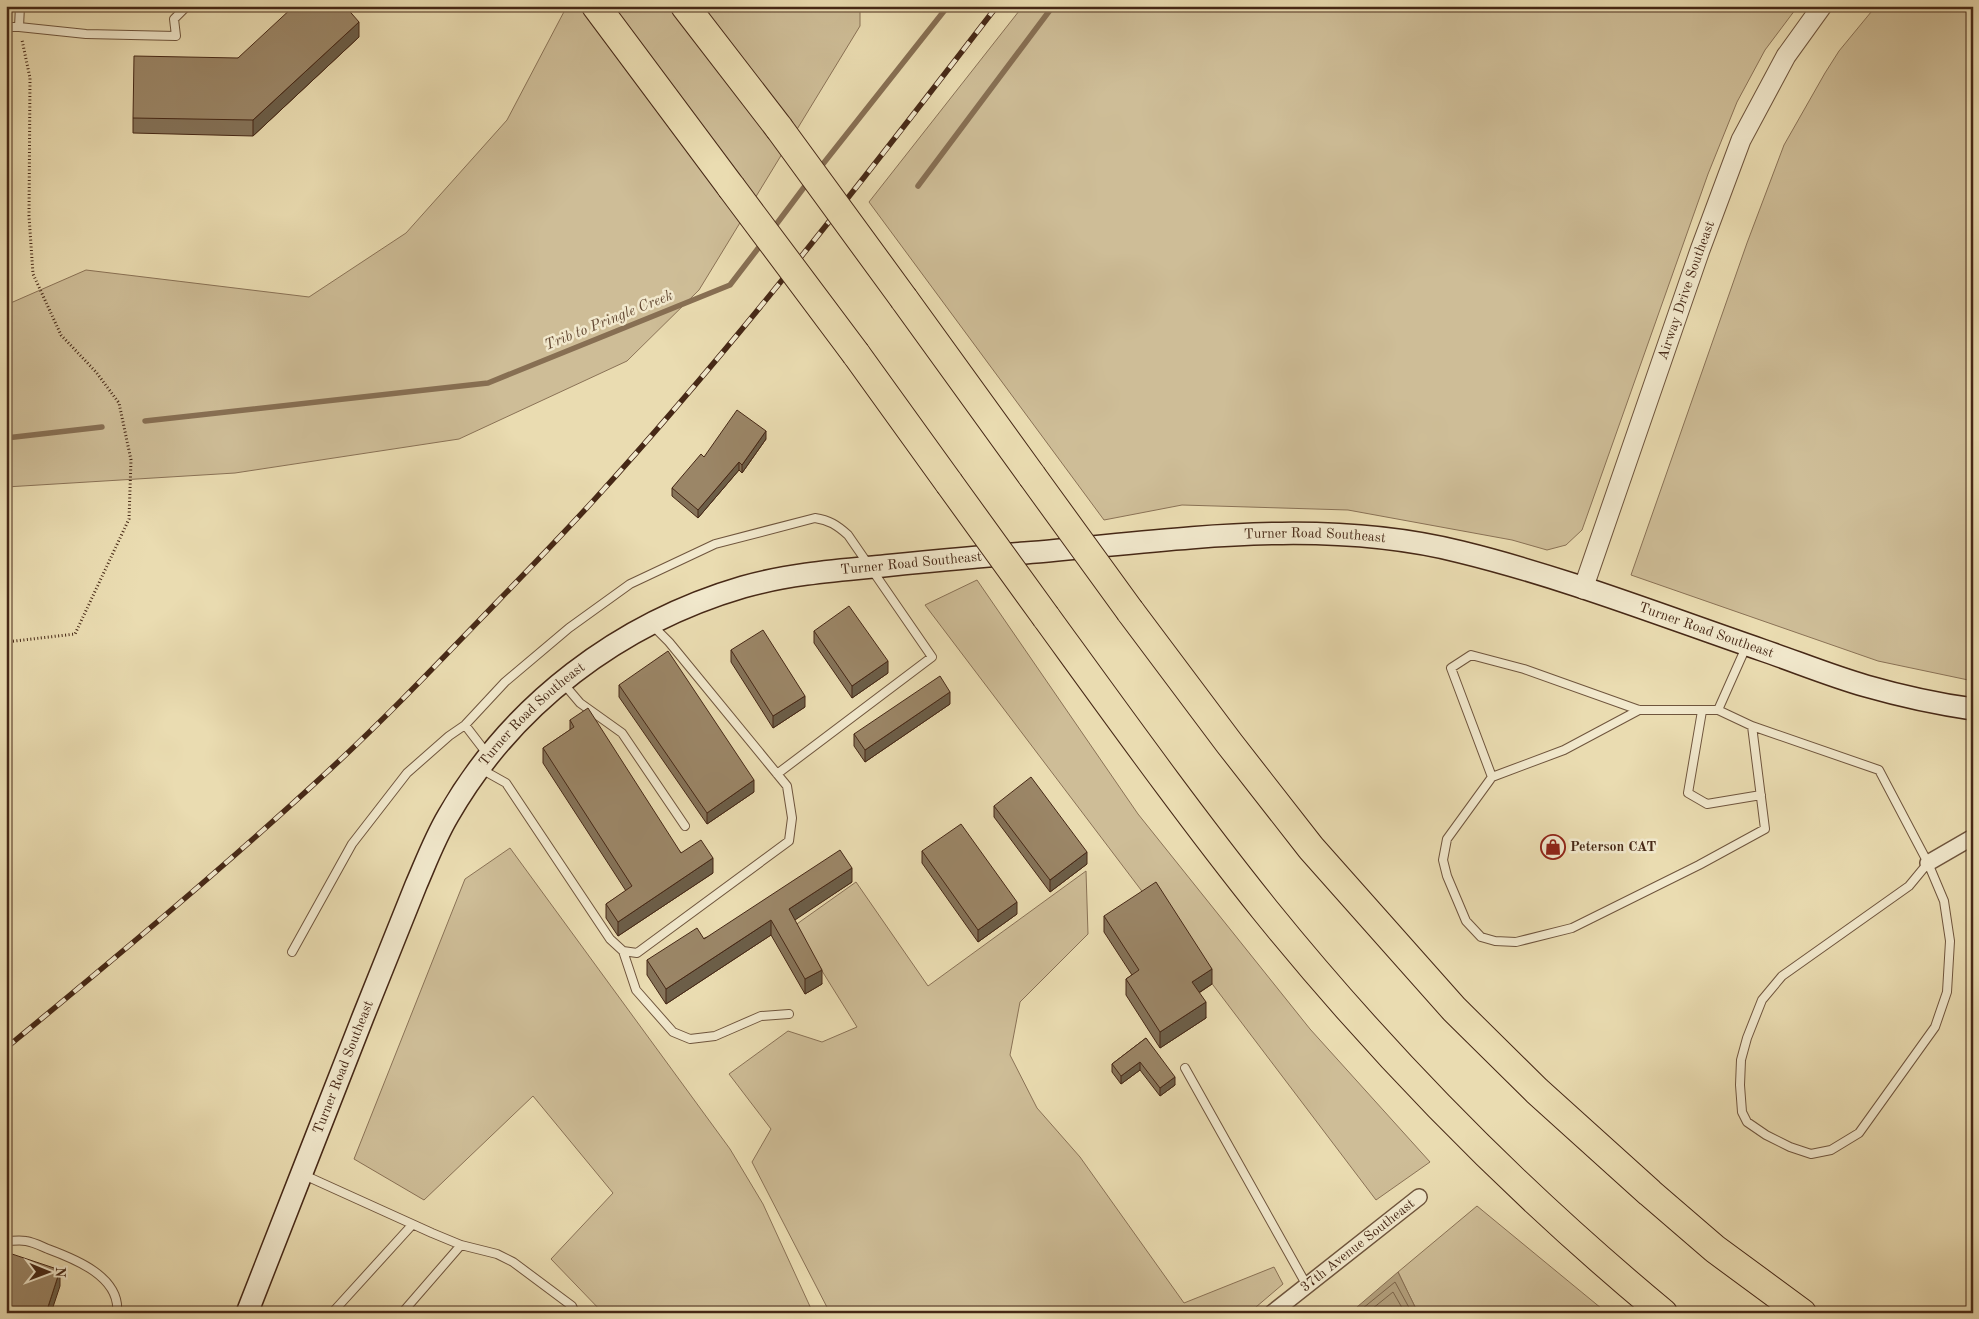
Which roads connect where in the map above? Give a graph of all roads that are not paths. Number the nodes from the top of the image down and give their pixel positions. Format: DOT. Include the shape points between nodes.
graph roads {
  1 [pos="20,6"];
  2 [pos="187,6"];
  3 [pos="596,6"];
  4 [pos="685,6"];
  5 [pos="1822,6"];
  6 [pos="6,27"];
  7 [pos="19,27"];
  8 [pos="869,567"];
  9 [pos="1583,589"];
  10 [pos="651,624"];
  11 [pos="1747,645"];
  12 [pos="561,682"];
  13 [pos="1639,710"];
  14 [pos="1718,710"];
  15 [pos="1973,710"];
  16 [pos="1702,711"];
  17 [pos="465,726"];
  18 [pos="1752,726"];
  19 [pos="484,762"];
  20 [pos="777,774"];
  21 [pos="1492,777"];
  22 [pos="1761,795"];
  23 [pos="685,826"];
  24 [pos="1973,837"];
  25 [pos="1928,863"];
  26 [pos="623,951"];
  27 [pos="292,952"];
  28 [pos="789,1014"];
  29 [pos="1185,1068"];
  30 [pos="302,1174"];
  31 [pos="1419,1196"];
  32 [pos="412,1225"];
  33 [pos="6,1241"];
  34 [pos="461,1245"];
  35 [pos="1306,1284"];
  36 [pos="117,1313"];
  37 [pos="247,1313"];
  38 [pos="332,1313"];
  39 [pos="402,1313"];
  40 [pos="575,1313"];
  41 [pos="1272,1313"];
  42 [pos="1663,1313"];
  43 [pos="1802,1313"];
  1 -- 7 [label="lane"];
  2 -- 7 [label="lane" via="174,19 176,36 86,34"];
  3 -- 42 [label="highway, bridge" via="856,354 1185,807 1266,911 1397,1062 1452,1120 1550,1214"];
  4 -- 43 [label="highway, bridge" via="904,299 1228,743 1312,848 1454,1009 1537,1091 1716,1249"];
  5 -- 9 [label="street, Airway Drive Southeast" via="1786,56 1741,140"];
  6 -- 7 [label="lane"];
  8 -- 9 [label="main road, Turner Road Southeast" via="1203,536 1306,532 1396,540 1456,551"];
  8 -- 10 [label="main road, Turner Road Southeast" via="749,585 704,599"];
  8 -- 17 [label="lane" via="848,535 837,525 814,518 715,544 630,584 506,682"];
  8 -- 20 [label="lane" via="932,657"];
  9 -- 11 [label="main road, Turner Road Southeast"];
  10 -- 12 [label="main road, Turner Road Southeast" via="622,639"];
  10 -- 20 [label="lane"];
  11 -- 14 [label="lane"];
  11 -- 15 [label="main road, Turner Road Southeast" via="1862,685"];
  12 -- 19 [label="main road, Turner Road Southeast" via="518,722"];
  12 -- 23 [label="lane" via="580,703 622,733"];
  13 -- 16 [label="lane"];
  13 -- 21 [label="lane" via="1564,750"];
  13 -- 21 [label="lane" via="1524,669 1471,655 1451,668"];
  14 -- 16 [label="lane"];
  14 -- 18 [label="lane"];
  16 -- 22 [label="lane" via="1688,793 1707,804"];
  17 -- 19 [label="lane"];
  17 -- 27 [label="lane" via="426,756 392,790 352,844"];
  18 -- 22 [label="lane"];
  18 -- 25 [label="lane" via="1879,770"];
  19 -- 26 [label="lane" via="506,783 610,939"];
  19 -- 30 [label="main road, Turner Road Southeast" via="446,818 430,852"];
  20 -- 26 [label="lane" via="787,786 792,818 789,841 638,953"];
  21 -- 22 [label="lane" via="1447,839 1443,860 1466,921 1481,937 1495,941 1516,942 1572,928 1765,829"];
  24 -- 25 [label="street"];
  25 -- 25 [label="lane" via="1909,886 1782,976 1762,1000 1741,1060 1742,1112 1747,1122 1766,1135 1811,1154 1831,1150 1860,1133 1934,1028 1947,992 1950,941 1944,901"];
  26 -- 28 [label="lane" via="636,990 673,1032 690,1039 715,1036 762,1016"];
  29 -- 35 [label="lane"];
  30 -- 32 [label="lane"];
  30 -- 37 [label="main road, Turner Road Southeast"];
  31 -- 35 [label="street, 37th Avenue Southeast"];
  32 -- 34 [label="lane"];
  32 -- 38 [label="lane"];
  33 -- 36 [label="lane" via="26,1241 96,1271 112,1288"];
  34 -- 39 [label="lane"];
  34 -- 40 [label="lane" via="497,1254 513,1262 572,1306"];
  35 -- 41 [label="street, 37th Avenue Southeast"];
}
